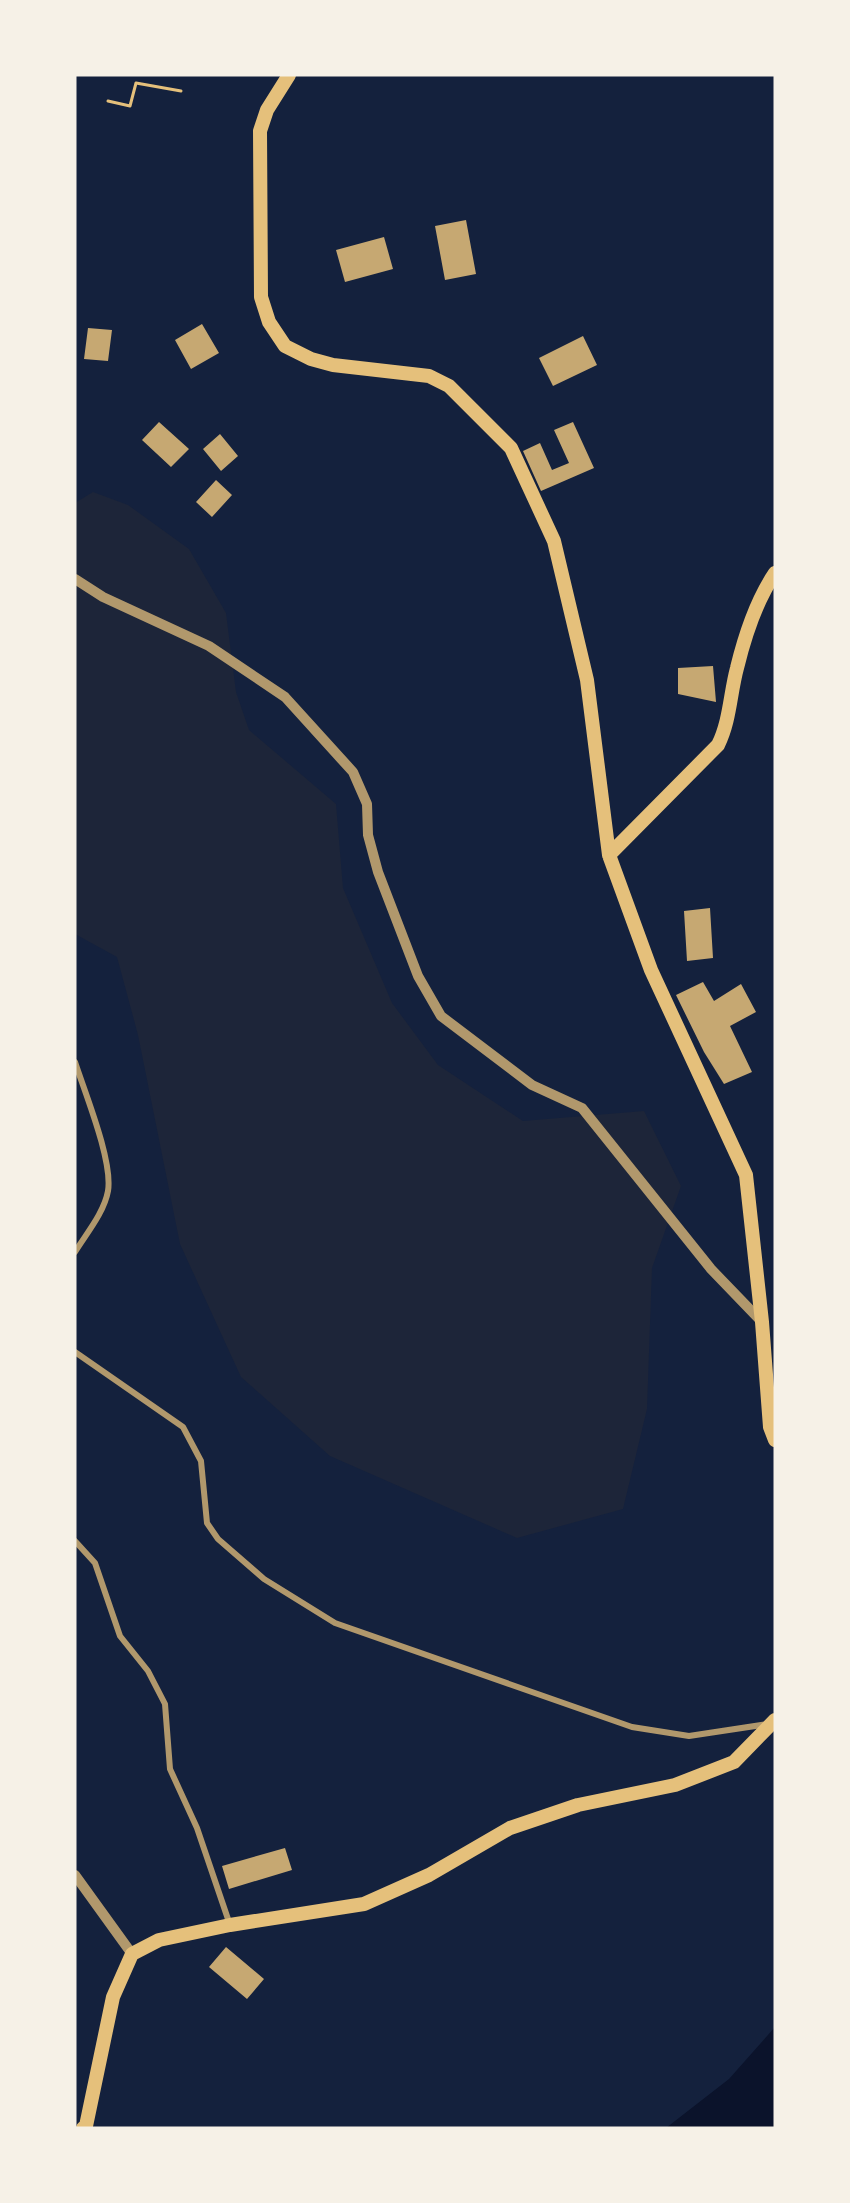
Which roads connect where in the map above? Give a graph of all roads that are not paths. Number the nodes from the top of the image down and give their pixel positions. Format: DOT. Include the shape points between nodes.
graph roads {
  1 [pos="289,75"];
  2 [pos="775,573"];
  3 [pos="75,579"];
  4 [pos="609,855"];
  5 [pos="75,1062"];
  6 [pos="75,1252"];
  7 [pos="762,1322"];
  8 [pos="75,1352"];
  9 [pos="775,1440"];
  10 [pos="75,1541"];
  11 [pos="774,1721"];
  12 [pos="75,1875"];
  13 [pos="230,1925"];
  14 [pos="132,1954"];
  15 [pos="83,2128"];
  1 -- 4 [label="main road" via="267,110 260,131 261,297 269,322 285,346 311,359 333,366 429,376 449,386 511,448 554,541 587,680"];
  2 -- 4 [label="main road" via="752,619 737,668 726,728 718,745"];
  3 -- 7 [label="street" via="103,597 209,646 285,697 353,772 367,804 368,834 378,872 418,976 441,1016 532,1085 582,1108 711,1269"];
  4 -- 7 [label="main road" via="651,970 746,1175"];
  5 -- 6 [label="street" via="104,1157 108,1190 103,1207"];
  7 -- 9 [label="main road" via="770,1427"];
  8 -- 11 [label="street" via="183,1427 201,1461 207,1523 218,1539 264,1579 335,1623 632,1727 689,1736"];
  10 -- 13 [label="street" via="96,1563 120,1636 148,1671 165,1704 170,1769 197,1828"];
  11 -- 13 [label="main road" via="734,1762 675,1785 578,1804 510,1828 429,1875 364,1904"];
  12 -- 14 [label="street"];
  13 -- 14 [label="main road" via="159,1940"];
  14 -- 15 [label="main road" via="113,1997"];
}
